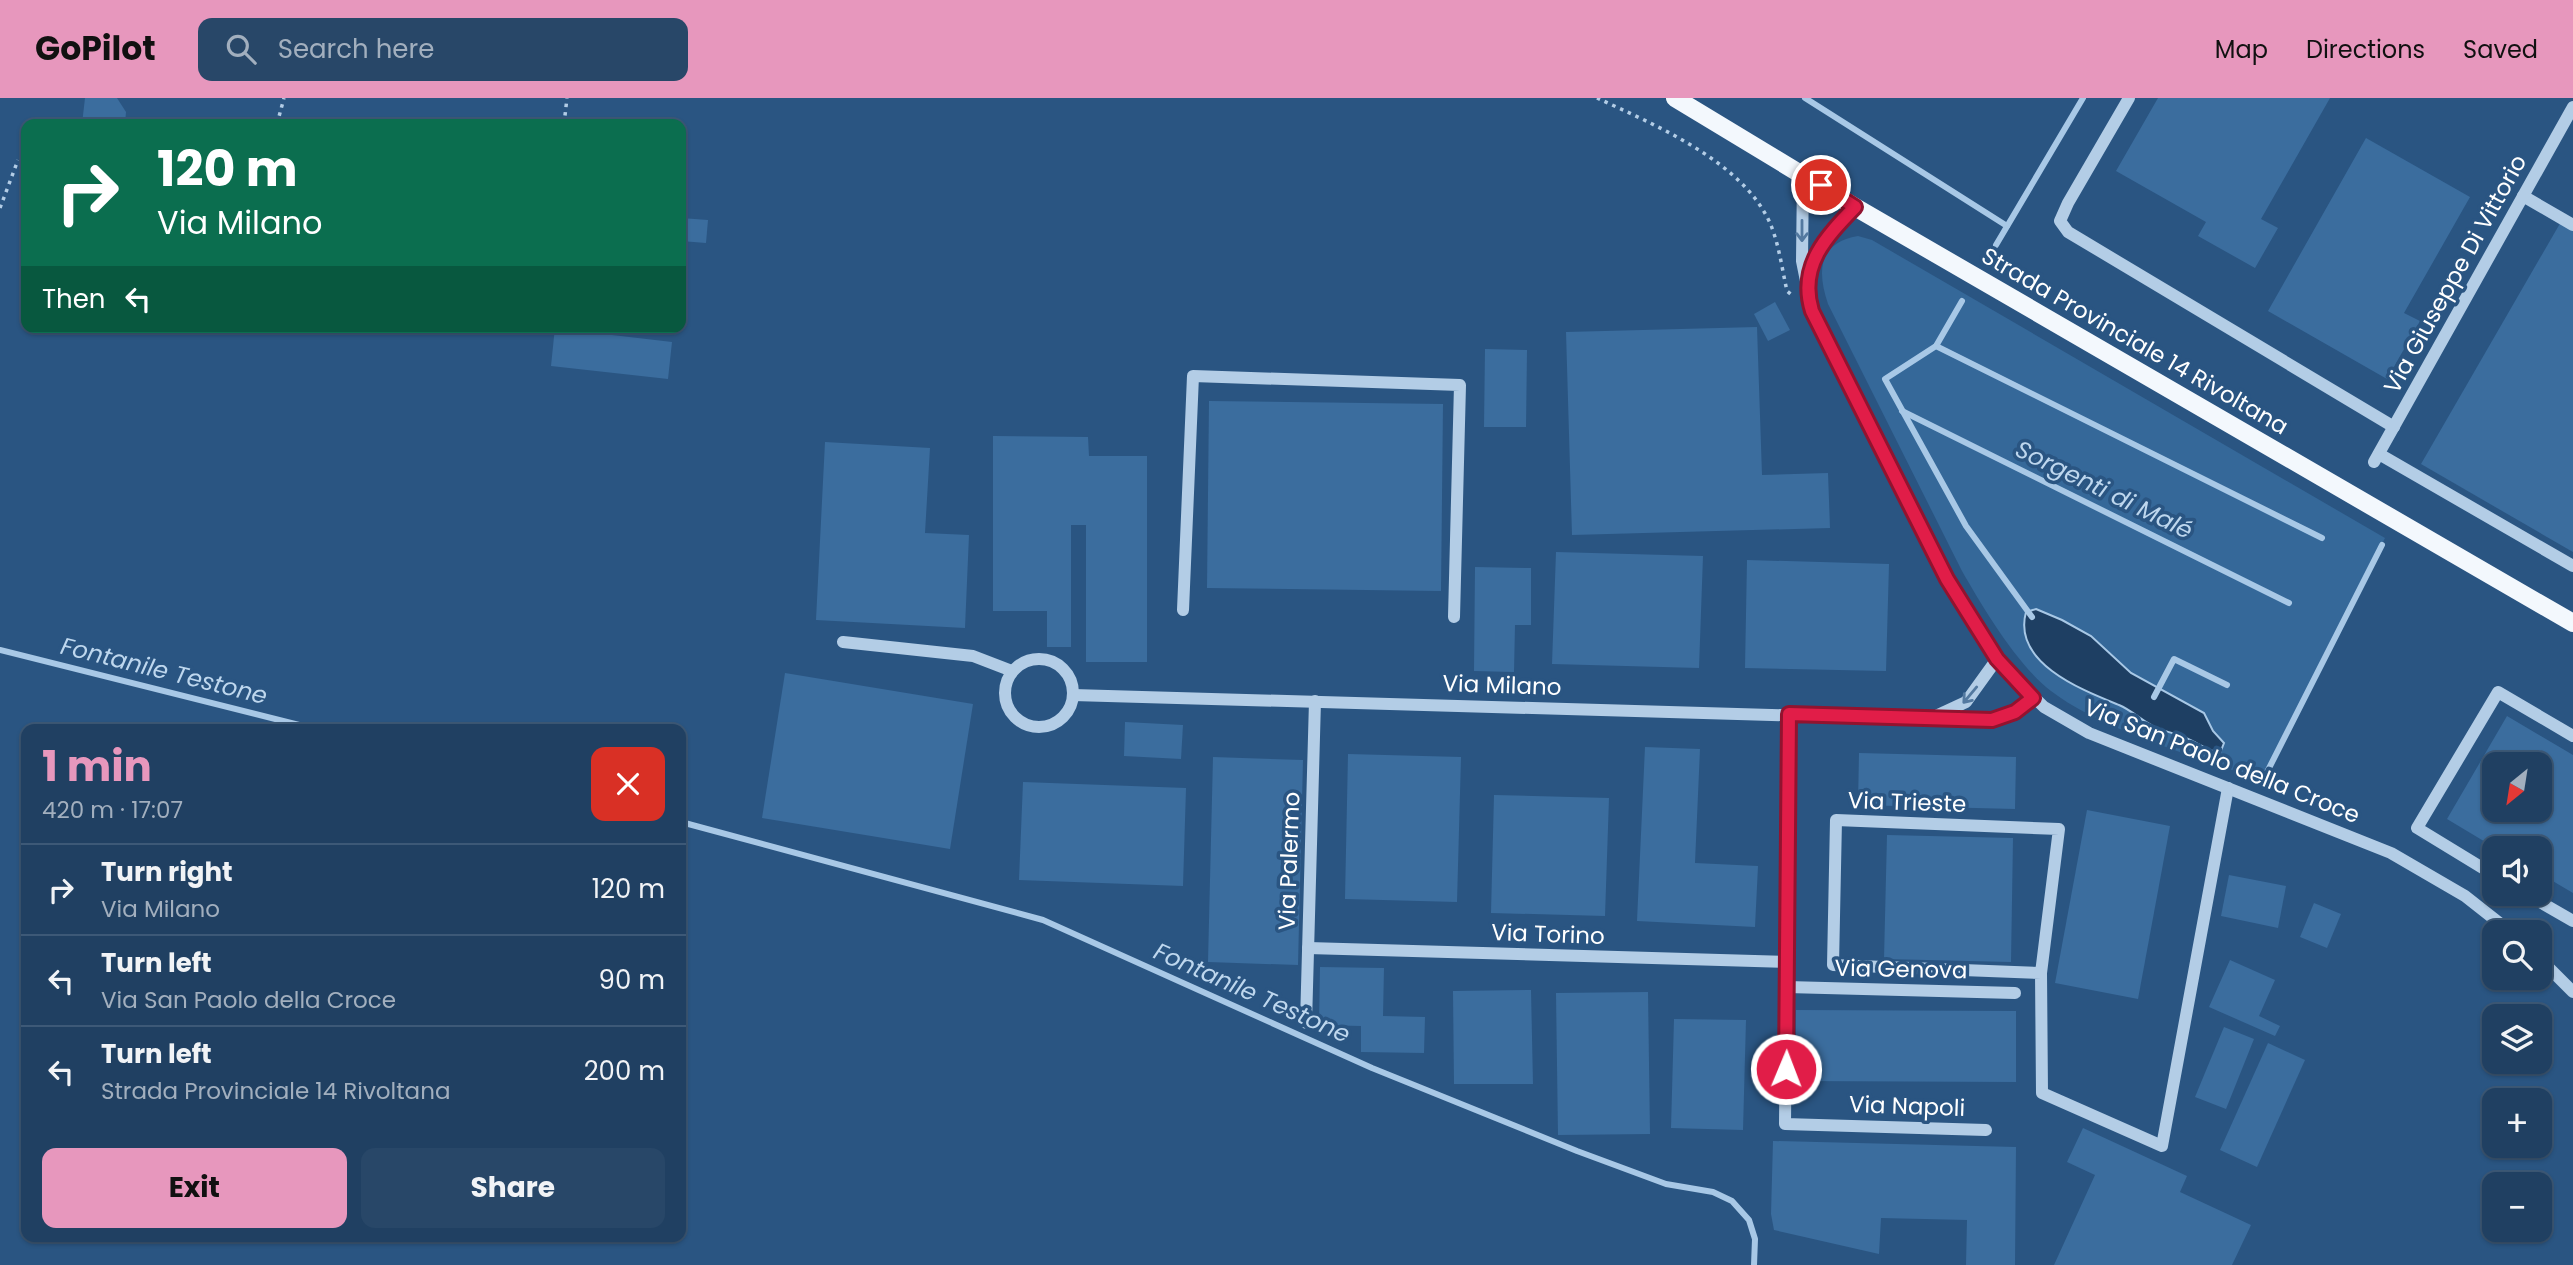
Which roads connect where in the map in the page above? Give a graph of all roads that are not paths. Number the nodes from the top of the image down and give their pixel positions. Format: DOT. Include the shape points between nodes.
graph roads {
  1 [pos="1675,98"];
  2 [pos="2129,98"];
  3 [pos="2573,107"];
  4 [pos="1803,175"];
  5 [pos="2523,196"];
  6 [pos="1855,207"];
  7 [pos="2573,225"];
  8 [pos="1806,287"];
  9 [pos="2394,427"];
  10 [pos="2573,566"];
  11 [pos="1183,610"];
  12 [pos="1454,617"];
  13 [pos="2573,623"];
  14 [pos="843,642"];
  15 [pos="1997,659"];
  16 [pos="1012,671"];
  17 [pos="1073,695"];
  18 [pos="2033,698"];
  19 [pos="1315,701"];
  20 [pos="1789,714"];
  21 [pos="1931,717"];
  22 [pos="2573,736"];
  23 [pos="2228,788"];
  24 [pos="2482,868"];
  25 [pos="2547,906"];
  26 [pos="2495,920"];
  27 [pos="2573,921"];
  28 [pos="1308,948"];
  29 [pos="1787,962"];
  30 [pos="2552,971"];
  31 [pos="2041,973"];
  32 [pos="1787,987"];
  33 [pos="2573,992"];
  34 [pos="2015,993"];
  35 [pos="1306,1023"];
  36 [pos="1986,1130"];
  1 -- 4 [label="main road, Strada Provinciale 14 Rivoltana"];
  2 -- 9 [label="street" via="2068,203 2060,221 2068,232"];
  3 -- 5 [label="street, Via Giuseppe Di Vittorio"];
  4 -- 6 [label="main road, Strada Provinciale 14 Rivoltana"];
  4 -- 8 [label="street, Via San Paolo della Croce, one-way"];
  5 -- 7 [label="street"];
  5 -- 9 [label="street, Via Giuseppe Di Vittorio"];
  6 -- 8 [label="street" via="1821,245"];
  6 -- 13 [label="main road, Strada Provinciale 14 Rivoltana"];
  8 -- 15 [label="street, Via San Paolo della Croce" via="1812,311 1947,579"];
  9 -- 10 [label="street, Via Giuseppe Di Vittorio" via="2376,458"];
  11 -- 12 [label="street" via="1193,376 1460,385"];
  14 -- 16 [label="street" via="974,656"];
  15 -- 18 [label="street, Via San Paolo della Croce"];
  15 -- 21 [label="street, Via Milano, one-way" via="1966,702"];
  16 -- 17 [label="street" via="1032,659 1049,660 1067,673"];
  16 -- 17 [label="street" via="1004,697 1010,713 1023,724 1040,728 1056,723 1068,711"];
  17 -- 19 [label="street, Via Milano"];
  18 -- 21 [label="street, Via Milano" via="2015,712 1992,720"];
  18 -- 23 [label="street, Via San Paolo della Croce" via="2089,733"];
  19 -- 20 [label="street, Via Milano"];
  19 -- 28 [label="street, Via Palermo"];
  20 -- 21 [label="street, Via Milano"];
  20 -- 29 [label="street"];
  22 -- 24 [label="street" via="2498,692 2417,828"];
  23 -- 26 [label="street, Via San Paolo della Croce" via="2413,864"];
  23 -- 31 [label="street, Via Trieste" via="2162,1146 2042,1093"];
  25 -- 27 [label="street"];
  28 -- 29 [label="street, Via Torino"];
  28 -- 35 [label="street, Via Palermo"];
  29 -- 32 [label="street"];
  30 -- 33 [label="street"];
  31 -- 31 [label="street, Via Trieste" via="1833,965 1836,820 2059,829"];
  32 -- 34 [label="street, Via Genova"];
  32 -- 36 [label="street, Via Napoli" via="1785,1124"];
}
